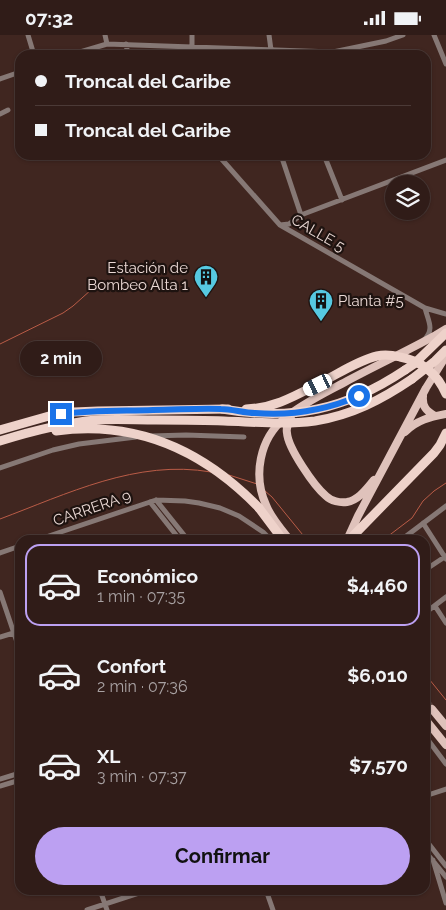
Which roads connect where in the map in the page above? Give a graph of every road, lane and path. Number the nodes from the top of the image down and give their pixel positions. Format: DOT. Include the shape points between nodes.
graph roads {
  1 [pos="28,35"];
  2 [pos="105,35"];
  3 [pos="192,35"];
  4 [pos="269,35"];
  5 [pos="403,35"];
  6 [pos="434,35"];
  7 [pos="107,44"];
  8 [pos="126,44"];
  9 [pos="192,46"];
  10 [pos="32,50"];
  11 [pos="87,50"];
  12 [pos="127,50"];
  13 [pos="192,50"];
  14 [pos="270,50"];
  15 [pos="342,50"];
  16 [pos="446,64"];
  17 [pos="15,74"];
  18 [pos="0,79"];
  19 [pos="8,110"];
  20 [pos="0,114"];
  21 [pos="222,160"];
  22 [pos="283,160"];
  23 [pos="326,160"];
  24 [pos="446,160"];
  25 [pos="342,200"];
  26 [pos="301,215"];
  27 [pos="280,225"];
  28 [pos="425,308"];
  29 [pos="446,315"];
  30 [pos="446,329"];
  31 [pos="446,333"];
  32 [pos="418,345"];
  33 [pos="446,350"];
  34 [pos="446,355"];
  35 [pos="446,394"];
  36 [pos="422,395"];
  37 [pos="222,409"];
  38 [pos="294,412"];
  39 [pos="446,414"];
  40 [pos="435,416"];
  41 [pos="0,430"];
  42 [pos="402,435"];
  43 [pos="242,437"];
  44 [pos="444,437"];
  45 [pos="0,441"];
  46 [pos="0,446"];
  47 [pos="0,468"];
  48 [pos="382,472"];
  49 [pos="156,500"];
  50 [pos="150,502"];
  51 [pos="446,506"];
  52 [pos="423,523"];
  53 [pos="52,535"];
  54 [pos="176,535"];
  55 [pos="184,535"];
  56 [pos="266,535"];
  57 [pos="279,535"];
  58 [pos="286,535"];
  59 [pos="350,535"];
  60 [pos="353,535"];
  61 [pos="407,535"];
  62 [pos="15,548"];
  63 [pos="0,553"];
  64 [pos="445,557"];
  65 [pos="430,567"];
  66 [pos="0,592"];
  67 [pos="446,597"];
  68 [pos="435,605"];
  69 [pos="430,608"];
  70 [pos="446,623"];
  71 [pos="15,627"];
  72 [pos="15,633"];
  73 [pos="0,637"];
  74 [pos="432,709"];
  75 [pos="430,725"];
  76 [pos="446,726"];
  77 [pos="430,743"];
  78 [pos="446,745"];
  79 [pos="446,764"];
  80 [pos="15,774"];
  81 [pos="0,779"];
  82 [pos="15,782"];
  83 [pos="0,786"];
  84 [pos="446,789"];
  85 [pos="430,794"];
  86 [pos="430,845"];
  87 [pos="430,857"];
  88 [pos="433,861"];
  89 [pos="446,866"];
  90 [pos="446,877"];
  91 [pos="102,895"];
  92 [pos="136,895"];
  93 [pos="268,895"];
  94 [pos="446,903"];
  95 [pos="106,907"];
  96 [pos="87,910"];
  97 [pos="273,910"];
  1 -- 10 [label="street"];
  2 -- 7 [label="street"];
  3 -- 9 [label="street"];
  4 -- 14 [label="street"];
  5 -- 15 [label="street"];
  6 -- 16 [label="street"];
  7 -- 8 [label="street"];
  7 -- 11 [label="street"];
  8 -- 9 [label="street"];
  8 -- 12 [label="street"];
  9 -- 13 [label="street"];
  9 -- 14 [label="street"];
  17 -- 18 [label="street"];
  19 -- 20 [label="street"];
  21 -- 27 [label="street, CALLE 5"];
  22 -- 26 [label="street"];
  23 -- 25 [label="street"];
  24 -- 25 [label="street"];
  25 -- 26 [label="street"];
  26 -- 27 [label="street" via="289,224"];
  27 -- 28 [label="street, CALLE 5"];
  28 -- 29 [label="street, CALLE 5"];
  28 -- 32 [label="street" via="429,332"];
  30 -- 32 [label="main road"];
  31 -- 37 [label="highway, bridge" via="414,364 388,382 329,407 287,414"];
  32 -- 38 [label="main road"];
  33 -- 45 [label="highway, bridge" via="383,398 353,411 315,421 98,420 50,426"];
  34 -- 36 [label="main road"];
  35 -- 37 [label="highway, bridge" via="437,378 423,365 386,355 367,360 267,407"];
  36 -- 40 [label="main road" via="425,408"];
  36 -- 42 [label="main road"];
  37 -- 41 [label="highway" via="74,413 49,416"];
  38 -- 48 [label="main road" via="286,435 315,485 326,497 347,502 356,498"];
  38 -- 58 [label="main road" via="275,429 263,448 260,461 259,478 266,507"];
  39 -- 40 [label="main road"];
  40 -- 42 [label="main road" via="411,426"];
  42 -- 48 [label="main road"];
  43 -- 47 [label="street" via="159,436 78,444"];
  44 -- 60 [label="highway" via="434,453"];
  46 -- 57 [label="highway, bridge" via="41,434 102,429 134,433 164,442 226,477 259,508"];
  48 -- 59 [label="main road"];
  49 -- 50 [label="street, CARRERA 9"];
  49 -- 55 [label="street"];
  49 -- 56 [label="street" via="185,501 220,508 239,516"];
  50 -- 53 [label="street, CARRERA 9"];
  50 -- 54 [label="street"];
  51 -- 52 [label="street"];
  52 -- 61 [label="street"];
  52 -- 64 [label="street"];
  62 -- 63 [label="street"];
  64 -- 65 [label="street"];
  66 -- 71 [label="street"];
  67 -- 68 [label="street"];
  68 -- 69 [label="street"];
  68 -- 70 [label="street"];
  72 -- 73 [label="street"];
  74 -- 76 [label="main road"];
  75 -- 78 [label="main road"];
  77 -- 79 [label="street"];
  80 -- 81 [label="street"];
  82 -- 83 [label="street"];
  84 -- 85 [label="street"];
  86 -- 89 [label="street"];
  87 -- 88 [label="street"];
  88 -- 90 [label="street"];
  88 -- 94 [label="street"];
  91 -- 95 [label="street"];
  92 -- 95 [label="street"];
  93 -- 97 [label="street"];
  95 -- 96 [label="street"];
}
